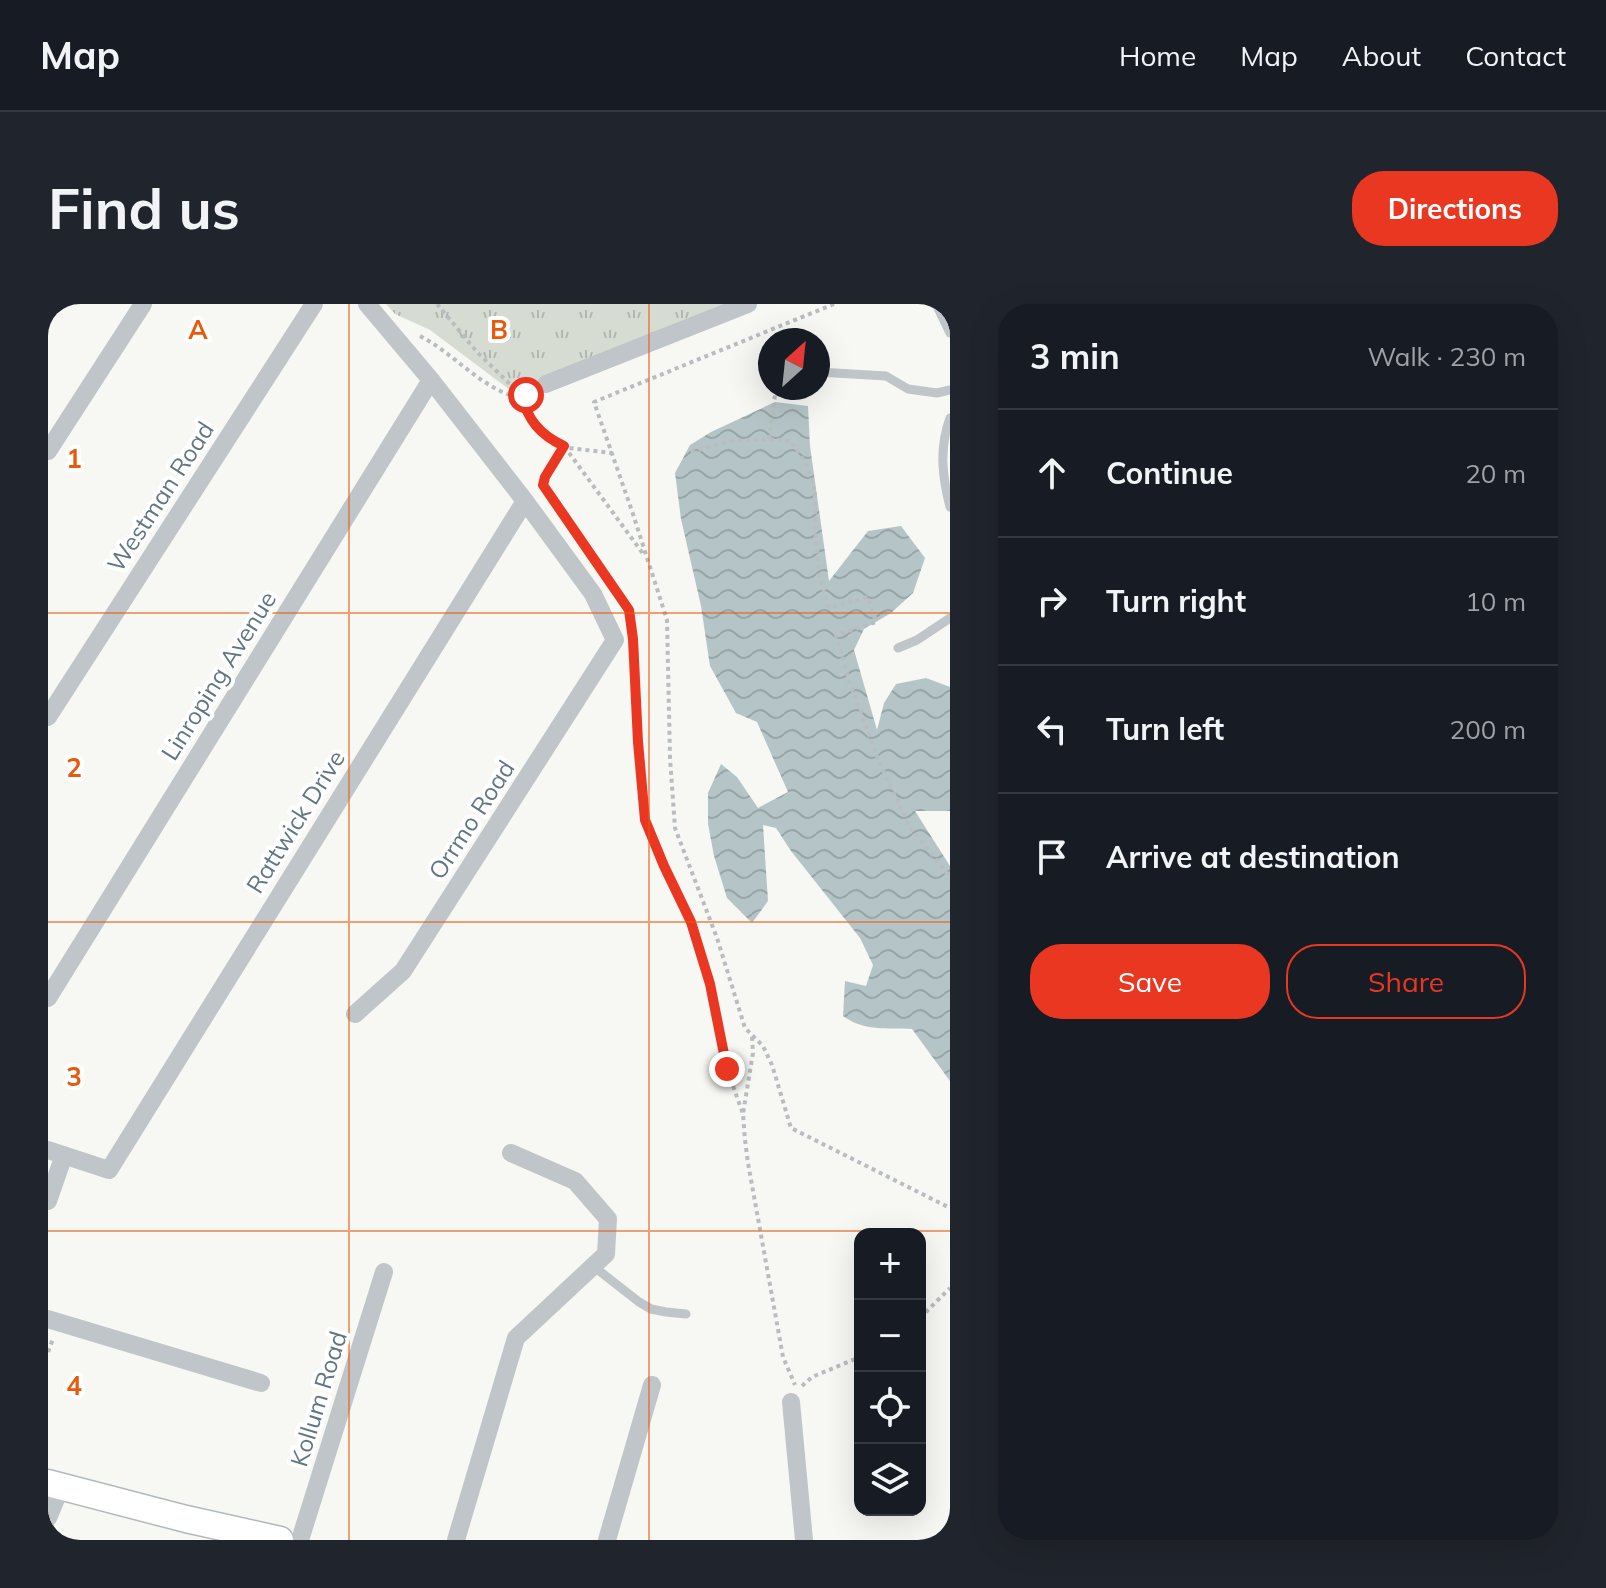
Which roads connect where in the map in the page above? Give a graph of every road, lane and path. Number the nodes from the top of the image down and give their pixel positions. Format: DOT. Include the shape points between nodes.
graph roads {
  1 [pos="143,304"];
  2 [pos="314,304"];
  3 [pos="367,304"];
  4 [pos="437,304"];
  5 [pos="748,304"];
  6 [pos="834,304"];
  7 [pos="936,304"];
  8 [pos="391,332"];
  9 [pos="950,333"];
  10 [pos="830,373"];
  11 [pos="431,380"];
  12 [pos="546,384"];
  13 [pos="950,390"];
  14 [pos="521,395"];
  15 [pos="774,400"];
  16 [pos="950,418"];
  17 [pos="769,439"];
  18 [pos="564,446"];
  19 [pos="48,451"];
  20 [pos="691,452"];
  21 [pos="612,453"];
  22 [pos="525,501"];
  23 [pos="950,507"];
  24 [pos="587,550"];
  25 [pos="648,561"];
  26 [pos="614,590"];
  27 [pos="950,618"];
  28 [pos="631,625"];
  29 [pos="624,640"];
  30 [pos="898,648"];
  31 [pos="48,717"];
  32 [pos="950,877"];
  33 [pos="48,998"];
  34 [pos="355,1014"];
  35 [pos="752,1037"];
  36 [pos="743,1114"];
  37 [pos="56,1152"];
  38 [pos="511,1153"];
  39 [pos="48,1201"];
  40 [pos="950,1208"];
  41 [pos="593,1266"];
  42 [pos="384,1272"];
  43 [pos="950,1288"];
  44 [pos="926,1312"];
  45 [pos="686,1314"];
  46 [pos="48,1319"];
  47 [pos="854,1360"];
  48 [pos="261,1383"];
  49 [pos="652,1385"];
  50 [pos="791,1402"];
  51 [pos="55,1485"];
  52 [pos="48,1518"];
  53 [pos="280,1540"];
  54 [pos="300,1540"];
  55 [pos="456,1540"];
  56 [pos="607,1540"];
  57 [pos="804,1540"];
  1 -- 19 [label="street"];
  2 -- 31 [label="street, Westman Road"];
  3 -- 8 [label="street"];
  4 -- 14 [label="path"];
  5 -- 12 [label="street"];
  6 -- 21 [label="path" via="594,402"];
  7 -- 9 [label="lane"];
  8 -- 11 [label="street"];
  8 -- 14 [label="path" via="413,332 510,396"];
  10 -- 13 [label="lane" via="886,376 908,389"];
  11 -- 22 [label="street"];
  11 -- 33 [label="street, Linroping Avenue"];
  12 -- 14 [label="path"];
  14 -- 18 [label="path" via="535,426"];
  15 -- 17 [label="path"];
  16 -- 23 [label="lane" via="942,468"];
  17 -- 20 [label="path" via="731,441"];
  17 -- 32 [label="path" via="791,441 806,464 815,492 819,575 829,608 868,597 876,622 836,635 843,659 880,764 910,827"];
  18 -- 21 [label="path"];
  18 -- 24 [label="path" via="543,485"];
  18 -- 25 [label="path"];
  21 -- 25 [label="path"];
  22 -- 29 [label="street"];
  22 -- 37 [label="street, Rattwick Drive" via="109,1170"];
  25 -- 35 [label="path" via="667,620 675,828"];
  26 -- 28 [label="path" via="629,610"];
  27 -- 30 [label="lane"];
  29 -- 34 [label="street, Orrmo Road" via="403,971"];
  29 -- 36 [label="path" via="645,820 691,922"];
  35 -- 36 [label="path"];
  35 -- 40 [label="path" via="772,1065 791,1128"];
  36 -- 47 [label="path" via="773,1307 796,1395 812,1377"];
  37 -- 39 [label="street"];
  38 -- 41 [label="street" via="575,1181 608,1219 606,1254"];
  41 -- 45 [label="lane" via="651,1309"];
  41 -- 55 [label="street" via="516,1338"];
  42 -- 54 [label="street, Kollum Road"];
  43 -- 44 [label="path"];
  46 -- 48 [label="street"];
  49 -- 56 [label="street"];
  50 -- 57 [label="street"];
  51 -- 52 [label="street"];
  51 -- 53 [label="main road"];
}
